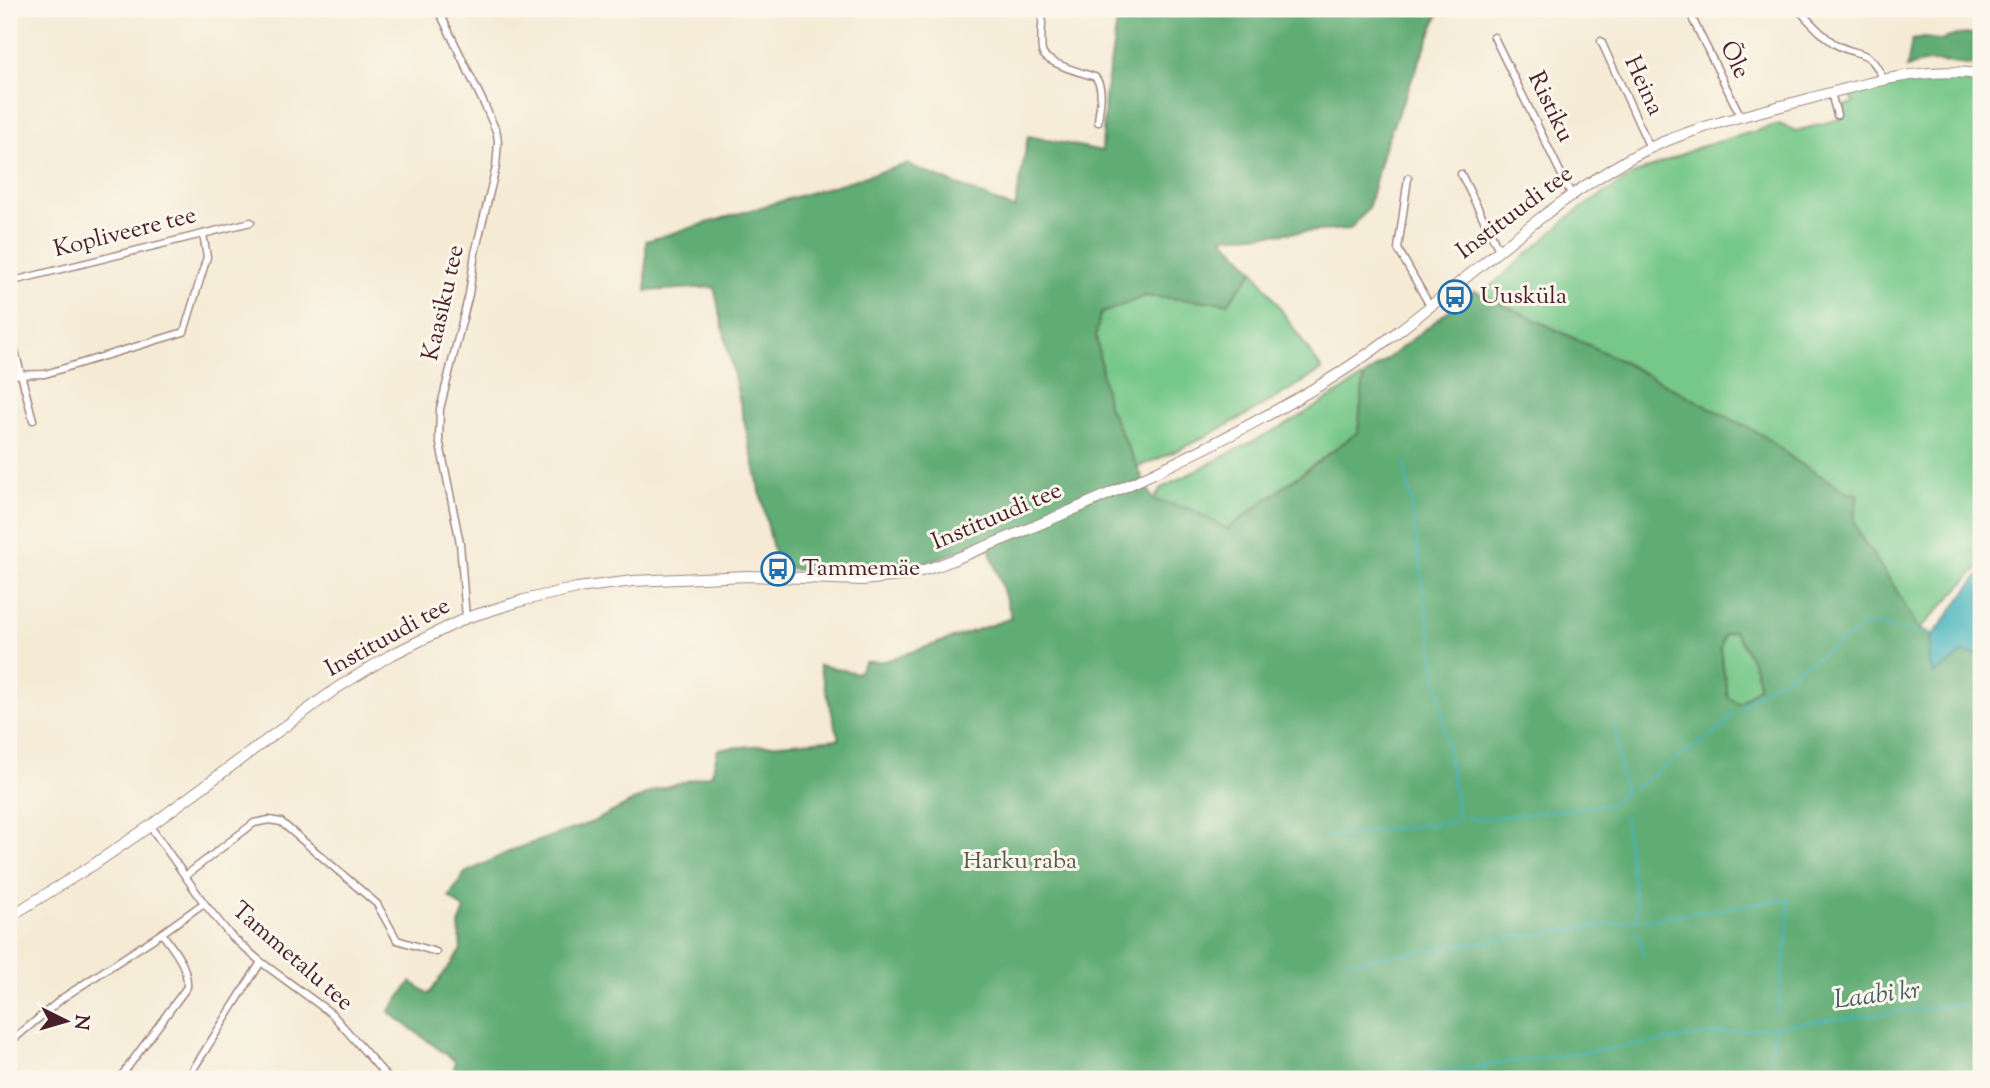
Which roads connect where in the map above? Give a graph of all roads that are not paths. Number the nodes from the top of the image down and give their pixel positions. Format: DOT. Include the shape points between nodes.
graph roads {
  1 [pos="438,9"];
  2 [pos="1043,9"];
  3 [pos="1798,9"];
  4 [pos="1693,20"];
  5 [pos="1494,37"];
  6 [pos="1601,41"];
  7 [pos="1981,74"];
  8 [pos="1883,79"];
  9 [pos="1831,93"];
  10 [pos="1837,115"];
  11 [pos="1741,117"];
  12 [pos="1098,122"];
  13 [pos="1650,148"];
  14 [pos="1461,174"];
  15 [pos="1408,178"];
  16 [pos="1571,194"];
  17 [pos="251,222"];
  18 [pos="203,234"];
  19 [pos="1499,250"];
  20 [pos="9,282"];
  21 [pos="1430,306"];
  22 [pos="9,328"];
  23 [pos="9,375"];
  24 [pos="21,375"];
  25 [pos="33,420"];
  26 [pos="466,618"];
  27 [pos="150,826"];
  28 [pos="185,876"];
  29 [pos="204,903"];
  30 [pos="9,917"];
  31 [pos="162,933"];
  32 [pos="436,952"];
  33 [pos="261,962"];
  34 [pos="9,1043"];
  35 [pos="120,1079"];
  36 [pos="187,1079"];
  37 [pos="389,1079"];
  1 -- 26 [label="street, Kaasiku tee" via="485,106 498,144 469,294 440,409 439,439 460,543"];
  2 -- 12 [label="street" via="1041,51 1045,58 1098,80"];
  3 -- 8 [label="street" via="1837,45 1867,55"];
  4 -- 11 [label="street, Õle"];
  5 -- 16 [label="street, Ristiku"];
  6 -- 13 [label="street, Heina"];
  7 -- 8 [label="street, Instituudi tee" via="1943,72"];
  8 -- 9 [label="street, Instituudi tee"];
  9 -- 10 [label="street"];
  9 -- 11 [label="street, Instituudi tee"];
  11 -- 13 [label="street, Instituudi tee"];
  13 -- 16 [label="street, Instituudi tee"];
  14 -- 19 [label="street"];
  15 -- 21 [label="street" via="1398,249"];
  16 -- 19 [label="street, Instituudi tee"];
  17 -- 18 [label="street, Kopliveere tee"];
  18 -- 20 [label="street, Kopliveere tee"];
  18 -- 24 [label="street" via="207,257 184,332 45,374"];
  19 -- 21 [label="street, Instituudi tee"];
  21 -- 26 [label="street, Instituudi tee" via="1354,362 1249,426 1162,470 919,572 863,580 747,576 633,581 524,600"];
  22 -- 24 [label="street"];
  23 -- 24 [label="street"];
  24 -- 25 [label="street"];
  26 -- 27 [label="street, Instituudi tee" via="337,688"];
  27 -- 28 [label="street, Tammetalu tee"];
  27 -- 30 [label="street, Instituudi tee"];
  28 -- 29 [label="street, Tammetalu tee"];
  28 -- 32 [label="street" via="254,823 281,822 377,904 397,940"];
  29 -- 31 [label="street"];
  29 -- 33 [label="street, Tammetalu tee" via="230,935"];
  31 -- 34 [label="street" via="64,997"];
  31 -- 35 [label="street" via="185,967 187,987"];
  33 -- 36 [label="street"];
  33 -- 37 [label="street, Tammetalu tee" via="332,1014"];
}
